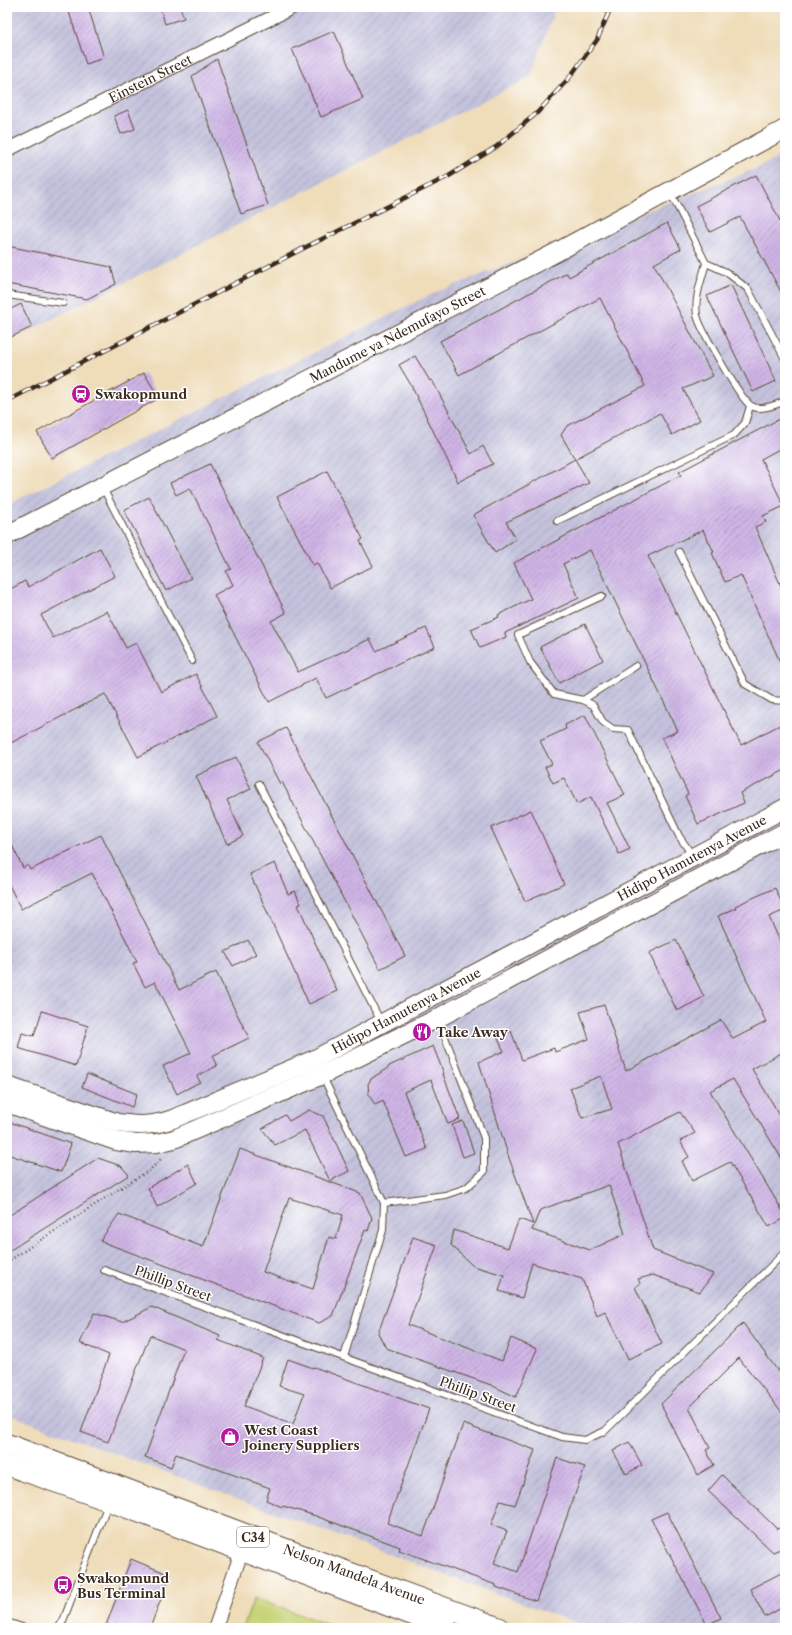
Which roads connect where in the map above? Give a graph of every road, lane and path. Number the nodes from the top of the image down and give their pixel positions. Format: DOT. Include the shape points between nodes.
graph roads {
  1 [pos="293,7"];
  2 [pos="785,129"];
  3 [pos="7,150"];
  4 [pos="669,191"];
  5 [pos="706,264"];
  6 [pos="7,295"];
  7 [pos="63,304"];
  8 [pos="785,359"];
  9 [pos="785,401"];
  10 [pos="750,406"];
  11 [pos="102,486"];
  12 [pos="557,521"];
  13 [pos="7,534"];
  14 [pos="679,552"];
  15 [pos="602,596"];
  16 [pos="192,661"];
  17 [pos="636,666"];
  18 [pos="583,700"];
  19 [pos="785,702"];
  20 [pos="259,784"];
  21 [pos="785,808"];
  22 [pos="785,832"];
  23 [pos="693,856"];
  24 [pos="438,1018"];
  25 [pos="382,1023"];
  26 [pos="318,1067"];
  27 [pos="7,1086"];
  28 [pos="7,1103"];
  29 [pos="174,1139"];
  30 [pos="384,1203"];
  31 [pos="785,1252"];
  32 [pos="7,1262"];
  33 [pos="104,1270"];
  34 [pos="344,1357"];
  35 [pos="7,1444"];
  36 [pos="7,1465"];
  37 [pos="109,1501"];
  38 [pos="245,1543"];
  39 [pos="7,1622"];
  40 [pos="25,1628"];
  41 [pos="58,1628"];
  42 [pos="215,1628"];
  43 [pos="447,1628"];
  44 [pos="500,1628"];
  1 -- 3 [label="street, Einstein Street"];
  2 -- 4 [label="street, Mandume ya Ndemufayo Street"];
  4 -- 5 [label="lane"];
  4 -- 11 [label="street, Mandume ya Ndemufayo Street"];
  5 -- 8 [label="lane" via="726,272 748,289"];
  5 -- 10 [label="lane" via="697,301 697,315 701,328 740,394"];
  6 -- 7 [label="lane"];
  9 -- 10 [label="lane" via="761,408"];
  10 -- 12 [label="lane" via="745,423 734,435"];
  11 -- 13 [label="street, Mandume ya Ndemufayo Street"];
  11 -- 16 [label="lane"];
  14 -- 19 [label="lane" via="745,684 772,700"];
  15 -- 18 [label="lane" via="518,635 530,662 554,694"];
  17 -- 18 [label="lane"];
  18 -- 23 [label="lane" via="593,705 603,722 613,729 628,730 679,836"];
  20 -- 25 [label="lane"];
  21 -- 23 [label="street, Hidipo Hamutenya Avenue"];
  22 -- 24 [label="street, Hidipo Hamutenya Avenue"];
  23 -- 25 [label="street, Hidipo Hamutenya Avenue"];
  24 -- 26 [label="street, Hidipo Hamutenya Avenue"];
  24 -- 30 [label="lane" via="484,1138 484,1172 466,1188 445,1195"];
  25 -- 26 [label="street, Hidipo Hamutenya Avenue"];
  26 -- 27 [label="street, Hidipo Hamutenya Avenue" via="156,1125 118,1124"];
  26 -- 29 [label="street, Hidipo Hamutenya Avenue"];
  26 -- 30 [label="lane"];
  28 -- 29 [label="street, Hidipo Hamutenya Avenue" via="116,1141 157,1144"];
  29 -- 32 [label="path" via="160,1161 149,1171"];
  30 -- 34 [label="lane" via="383,1230"];
  31 -- 34 [label="lane, Phillip Street" via="605,1431 585,1440 562,1437"];
  33 -- 34 [label="lane, Phillip Street"];
  35 -- 38 [label="main road, Nelson Mandela Avenue / C34"];
  36 -- 37 [label="main road, Nelson Mandela Avenue / C34"];
  37 -- 38 [label="main road, Nelson Mandela Avenue / C34"];
  37 -- 41 [label="lane" via="63,1621"];
  38 -- 42 [label="street"];
  38 -- 43 [label="main road, Nelson Mandela Avenue / C34"];
  38 -- 44 [label="main road, Nelson Mandela Avenue / C34"];
  39 -- 40 [label="lane"];
}
